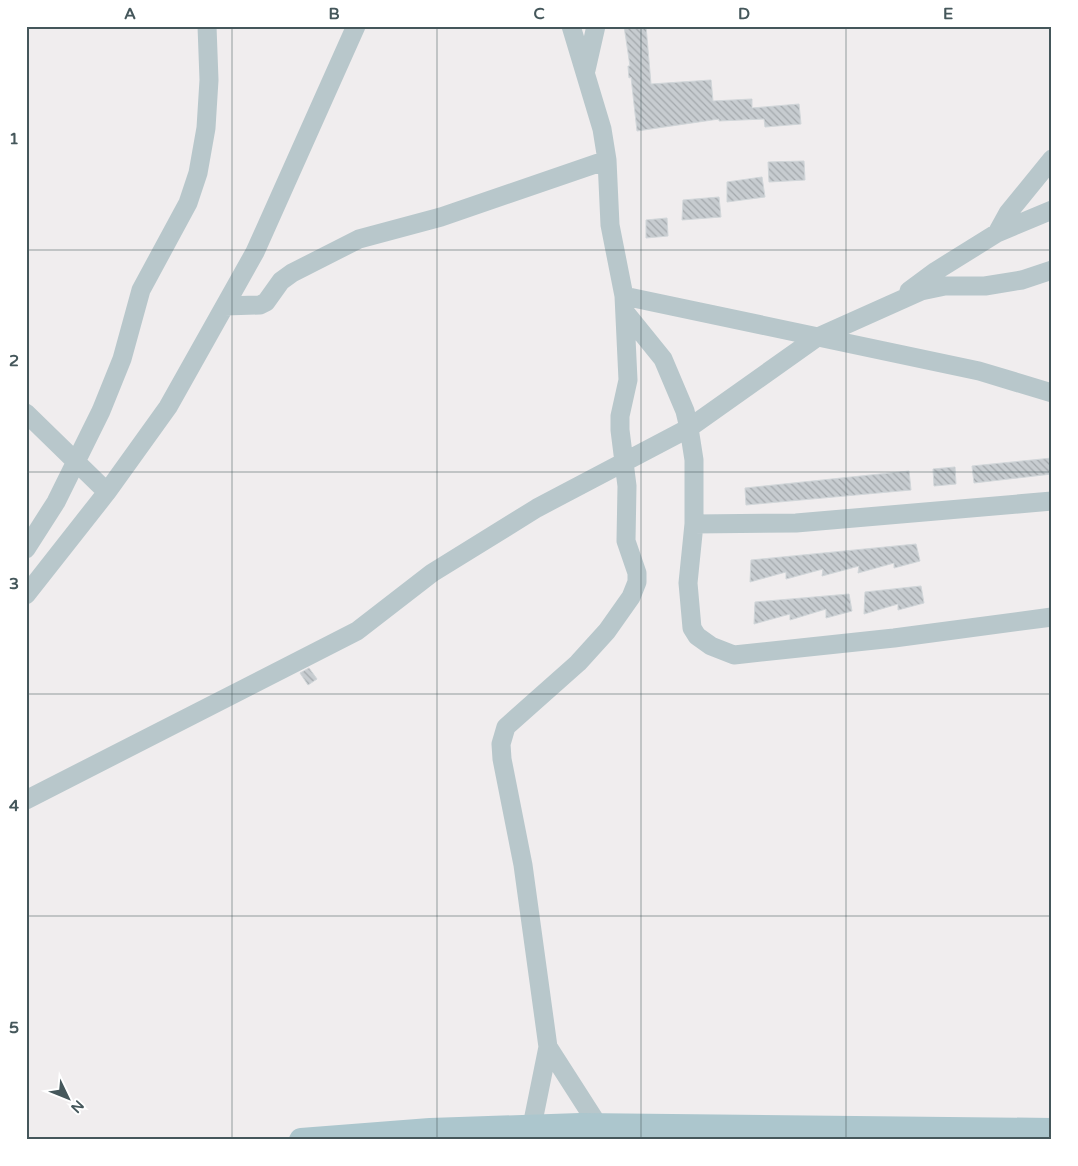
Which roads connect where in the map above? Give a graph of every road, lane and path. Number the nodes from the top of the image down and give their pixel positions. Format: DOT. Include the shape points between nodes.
graph roads {
  1 [pos="356,26"];
  2 [pos="571,26"];
  3 [pos="596,26"];
  4 [pos="208,27"];
  5 [pos="586,70"];
  6 [pos="1052,159"];
  7 [pos="608,160"];
  8 [pos="1052,210"];
  9 [pos="997,234"];
  10 [pos="1052,270"];
  11 [pos="625,304"];
  12 [pos="890,305"];
  13 [pos="225,306"];
  14 [pos="816,338"];
  15 [pos="1052,393"];
  16 [pos="26,413"];
  17 [pos="689,428"];
  18 [pos="75,461"];
  19 [pos="624,462"];
  20 [pos="107,492"];
  21 [pos="1052,501"];
  22 [pos="694,524"];
  23 [pos="26,549"];
  24 [pos="26,595"];
  25 [pos="1052,617"];
  26 [pos="26,800"];
  27 [pos="548,1046"];
  28 [pos="598,1125"];
  29 [pos="532,1126"];
  30 [pos="1052,1130"];
  31 [pos="712,1133"];
  32 [pos="489,1134"];
  33 [pos="968,1135"];
  34 [pos="301,1140"];
  1 -- 13 [label="street" via="255,252"];
  2 -- 5 [label="street"];
  3 -- 5 [label="street"];
  4 -- 18 [label="street" via="206,128 198,172 188,203 141,290 122,359 101,411"];
  5 -- 7 [label="street"];
  6 -- 9 [label="street" via="1008,214"];
  7 -- 11 [label="street" via="610,225"];
  7 -- 13 [label="street" via="441,217 359,239 292,273 281,281 266,302"];
  8 -- 9 [label="street"];
  9 -- 12 [label="street" via="936,271"];
  10 -- 12 [label="street" via="1022,280 985,286 921,290"];
  11 -- 14 [label="street"];
  11 -- 17 [label="street" via="663,359"];
  11 -- 19 [label="street" via="628,380 620,423"];
  12 -- 14 [label="street"];
  13 -- 20 [label="street" via="168,407"];
  14 -- 15 [label="street" via="979,371"];
  14 -- 17 [label="street"];
  16 -- 18 [label="street"];
  17 -- 19 [label="street"];
  17 -- 22 [label="street" via="694,460"];
  18 -- 20 [label="street"];
  18 -- 23 [label="street" via="56,502"];
  19 -- 26 [label="street" via="537,508 432,573 357,631"];
  19 -- 27 [label="street" via="626,542 637,573 631,597 607,631 578,663 506,727 501,744 524,865"];
  20 -- 24 [label="street"];
  21 -- 22 [label="street" via="796,523"];
  22 -- 25 [label="street" via="688,583 692,628 697,636 720,651 734,655"];
  27 -- 28 [label="street"];
  27 -- 29 [label="street"];
  28 -- 29 [label="main road"];
  28 -- 31 [label="main road"];
  29 -- 32 [label="main road"];
  30 -- 33 [label="main road"];
  31 -- 33 [label="main road"];
  32 -- 34 [label="main road"];
}
